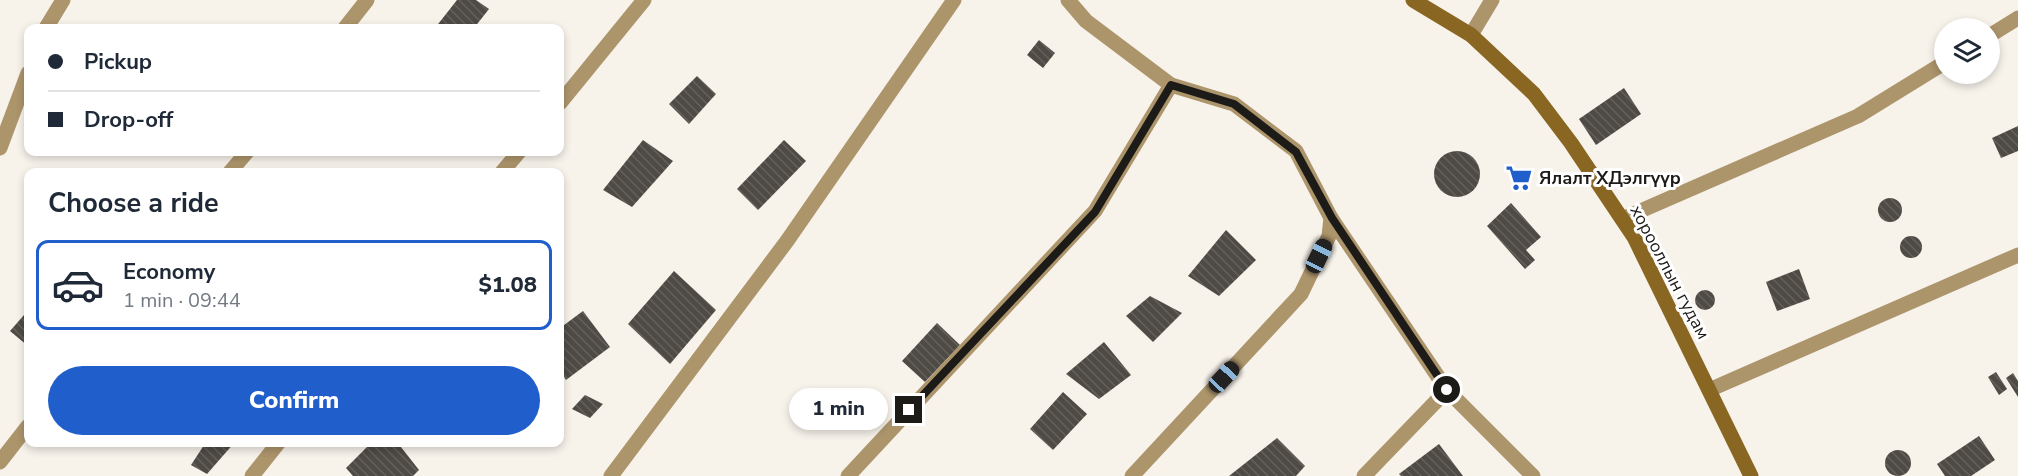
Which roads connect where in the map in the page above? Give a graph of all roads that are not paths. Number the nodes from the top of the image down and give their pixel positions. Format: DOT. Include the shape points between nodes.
graph roads {
  1 [pos="63,0"];
  2 [pos="367,0"];
  3 [pos="644,0"];
  4 [pos="954,0"];
  5 [pos="1068,0"];
  6 [pos="1413,0"];
  7 [pos="1491,0"];
  8 [pos="2018,18"];
  9 [pos="48,24"];
  10 [pos="348,24"];
  11 [pos="2000,29"];
  12 [pos="1471,35"];
  13 [pos="1934,69"];
  14 [pos="24,84"];
  15 [pos="1171,85"];
  16 [pos="564,98"];
  17 [pos="0,148"];
  18 [pos="244,156"];
  19 [pos="516,156"];
  20 [pos="233,168"];
  21 [pos="505,168"];
  22 [pos="1332,218"];
  23 [pos="1622,219"];
  24 [pos="2018,255"];
  25 [pos="1447,390"];
  26 [pos="1709,390"];
  27 [pos="24,431"];
  28 [pos="275,447"];
  29 [pos="0,462"];
  30 [pos="252,476"];
  31 [pos="611,476"];
  32 [pos="848,476"];
  33 [pos="1132,476"];
  34 [pos="1364,476"];
  35 [pos="1533,476"];
  36 [pos="1751,476"];
  1 -- 9 [label="street"];
  2 -- 10 [label="street"];
  3 -- 16 [label="street"];
  4 -- 31 [label="street" via="787,241"];
  5 -- 15 [label="street" via="1086,21"];
  6 -- 12 [label="main road, хорооллын гудам"];
  7 -- 12 [label="street"];
  8 -- 11 [label="street"];
  12 -- 23 [label="main road, хорооллын гудам" via="1534,94"];
  13 -- 23 [label="street" via="1858,116"];
  14 -- 17 [label="street"];
  15 -- 22 [label="street" via="1234,104 1296,152"];
  15 -- 32 [label="street" via="1095,212"];
  18 -- 20 [label="street"];
  19 -- 21 [label="street"];
  22 -- 25 [label="street"];
  22 -- 33 [label="street" via="1329,236 1301,294"];
  23 -- 26 [label="main road, хорооллын гудам"];
  24 -- 26 [label="street"];
  25 -- 34 [label="street"];
  25 -- 35 [label="street"];
  26 -- 36 [label="main road, хорооллын гудам"];
  27 -- 29 [label="street"];
  28 -- 30 [label="street"];
}
